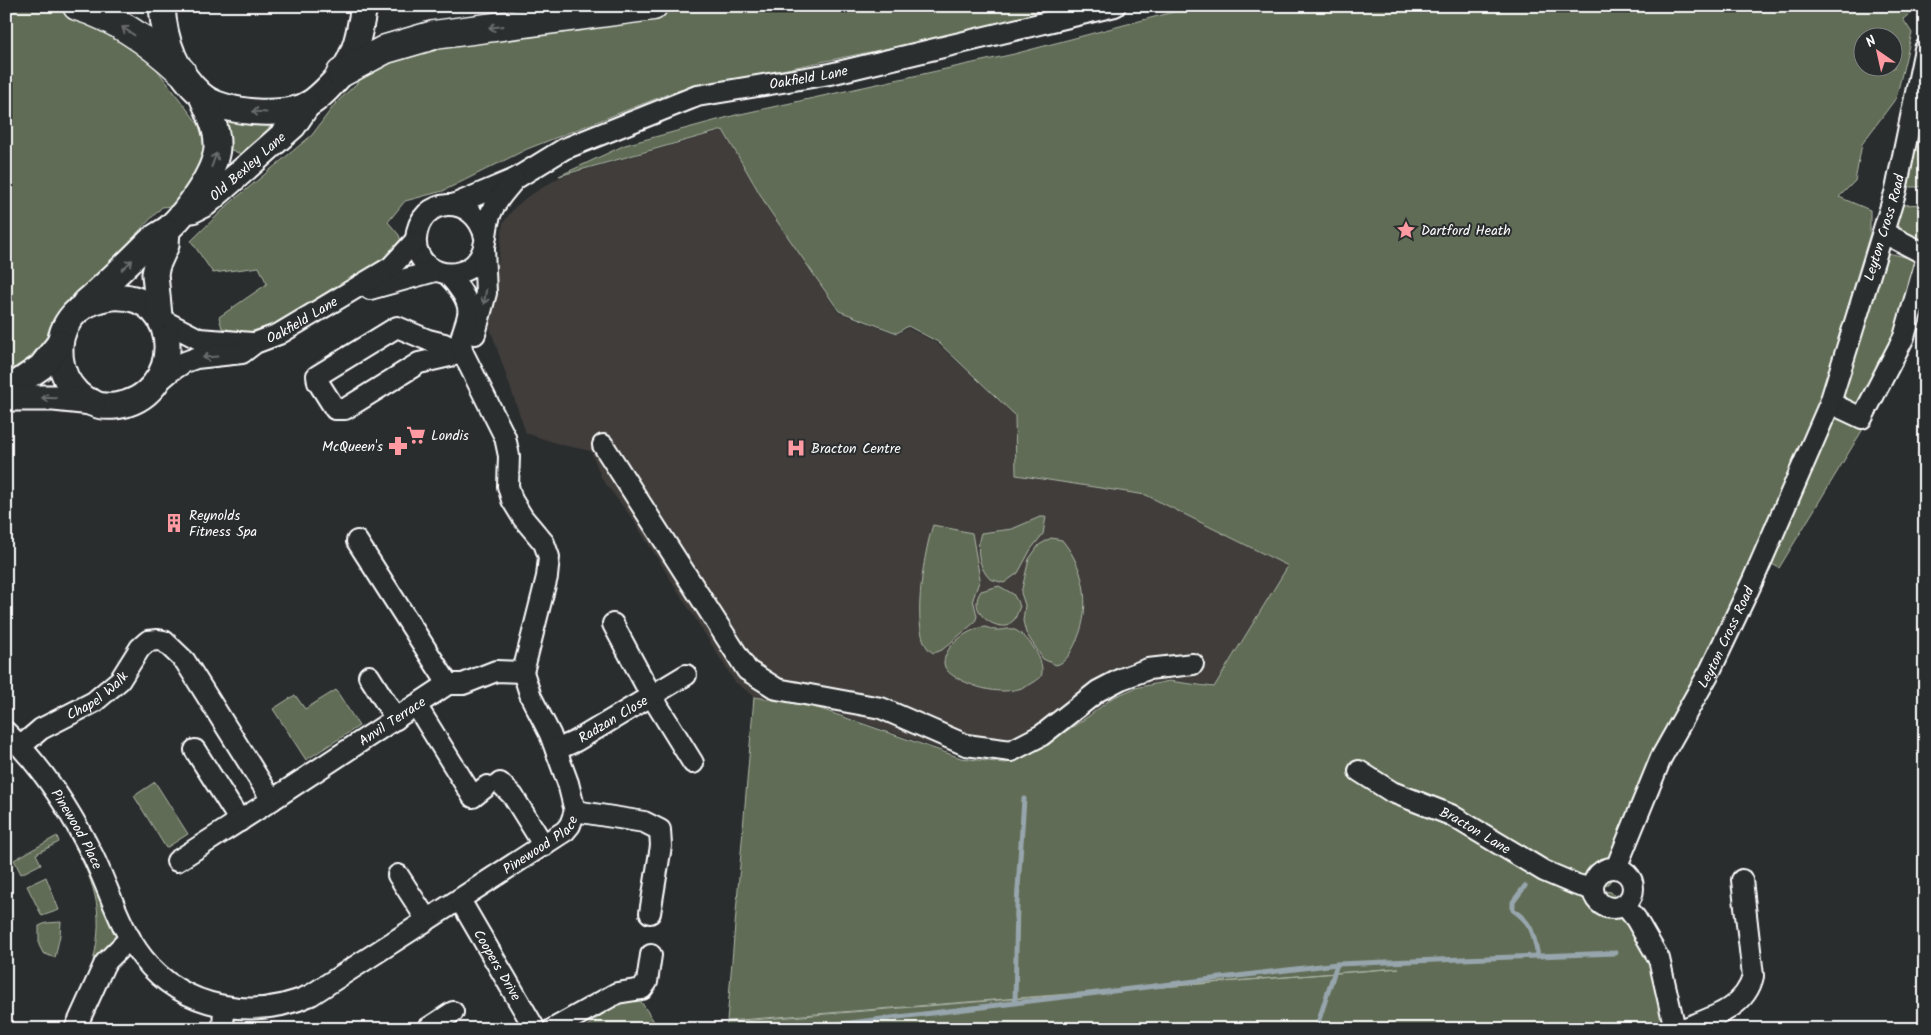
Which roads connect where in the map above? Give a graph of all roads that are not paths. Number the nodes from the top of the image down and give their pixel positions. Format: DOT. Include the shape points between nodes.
graph roads {
  1 [pos="78,6"];
  2 [pos="162,6"];
  3 [pos="364,6"];
  4 [pos="653,6"];
  5 [pos="1115,6"];
  6 [pos="1925,49"];
  7 [pos="181,71"];
  8 [pos="341,74"];
  9 [pos="202,96"];
  10 [pos="307,106"];
  11 [pos="515,179"];
  12 [pos="453,204"];
  13 [pos="174,223"];
  14 [pos="1884,233"];
  15 [pos="415,241"];
  16 [pos="484,243"];
  17 [pos="1925,254"];
  18 [pos="1925,264"];
  19 [pos="441,273"];
  20 [pos="350,292"];
  21 [pos="78,310"];
  22 [pos="160,318"];
  23 [pos="60,343"];
  24 [pos="255,343"];
  25 [pos="463,353"];
  26 [pos="157,383"];
  27 [pos="6,392"];
  28 [pos="6,398"];
  29 [pos="92,402"];
  30 [pos="1830,403"];
  31 [pos="604,444"];
  32 [pos="357,540"];
  33 [pos="613,624"];
  34 [pos="1194,664"];
  35 [pos="523,672"];
  36 [pos="686,674"];
  37 [pos="369,676"];
  38 [pos="448,684"];
  39 [pos="651,695"];
  40 [pos="416,705"];
  41 [pos="396,718"];
  42 [pos="6,732"];
  43 [pos="21,746"];
  44 [pos="195,750"];
  45 [pos="556,750"];
  46 [pos="692,763"];
  47 [pos="1359,771"];
  48 [pos="272,800"];
  49 [pos="575,811"];
  50 [pos="240,821"];
  51 [pos="544,846"];
  52 [pos="177,861"];
  53 [pos="1616,868"];
  54 [pos="398,875"];
  55 [pos="1742,880"];
  56 [pos="1592,889"];
  57 [pos="460,900"];
  58 [pos="1625,905"];
  59 [pos="650,913"];
  60 [pos="427,920"];
  61 [pos="130,938"];
  62 [pos="651,955"];
  63 [pos="224,1008"];
  64 [pos="453,1012"];
  65 [pos="75,1029"];
  66 [pos="222,1029"];
  67 [pos="427,1029"];
  68 [pos="535,1029"];
  69 [pos="553,1029"];
  70 [pos="1675,1029"];
  71 [pos="1683,1029"];
  7 -- 1 [label="highway, one-way" via="163,54 102,14"];
  2 -- 7 [label="main road" via="168,46"];
  3 -- 8 [label="main road, Old Bexley Lane" via="355,50"];
  4 -- 8 [label="highway, one-way" via="434,35 386,48"];
  5 -- 11 [label="street, Oakfield Lane" via="830,74 697,96 564,149"];
  6 -- 14 [label="street, Leyton Cross Road"];
  7 -- 9 [label="main road"];
  8 -- 10 [label="main road, Old Bexley Lane"];
  10 -- 9 [label="main road, one-way" via="262,113 235,109"];
  13 -- 9 [label="main road, Old Bexley Lane, one-way" via="207,176 217,149 215,127"];
  10 -- 13 [label="main road, Old Bexley Lane" via="293,126 206,203"];
  11 -- 12 [label="street, Oakfield Lane"];
  11 -- 16 [label="street, Oakfield Lane" via="491,212"];
  12 -- 15 [label="street, Oakfield Lane" via="438,207 424,216 418,224"];
  12 -- 16 [label="street" via="478,218"];
  21 -- 13 [label="main road, Old Bexley Lane, one-way" via="152,239"];
  13 -- 22 [label="main road, Old Bexley Lane" via="157,264 155,278"];
  14 -- 17 [label="street"];
  14 -- 30 [label="street, Leyton Cross Road"];
  15 -- 19 [label="street" via="425,264"];
  15 -- 20 [label="street, Oakfield Lane" via="391,267"];
  16 -- 19 [label="street, Oakfield Lane" via="473,266 460,273"];
  16 -- 25 [label="street, one-way" via="486,293 475,333"];
  18 -- 30 [label="street" via="1904,337 1862,418"];
  19 -- 20 [label="street, Oakfield Lane"];
  19 -- 25 [label="street" via="456,284 468,307 460,341"];
  20 -- 24 [label="street, Oakfield Lane" via="279,334"];
  21 -- 22 [label="main road" via="96,300 120,297 141,302"];
  21 -- 23 [label="main road" via="64,329"];
  22 -- 24 [label="street, Oakfield Lane" via="199,338"];
  22 -- 26 [label="main road" via="166,333 167,352"];
  23 -- 27 [label="main road" via="40,367"];
  23 -- 29 [label="main road" via="61,365 68,380"];
  24 -- 26 [label="street, Oakfield Lane, one-way" via="242,353 189,360 170,370"];
  25 -- 25 [label="street" via="419,363 341,410 333,407 317,380 321,373 396,327"];
  25 -- 35 [label="street" via="505,437 509,456 508,486 513,502 544,542 549,557"];
  26 -- 29 [label="main road" via="126,404 108,406"];
  29 -- 28 [label="main road, one-way"];
  30 -- 53 [label="street, Leyton Cross Road" via="1723,644 1662,758"];
  31 -- 34 [label="street" via="747,670 777,688 881,708 966,745 1011,751 1042,735 1098,691 1121,679 1148,669"];
  32 -- 38 [label="street"];
  33 -- 39 [label="street"];
  35 -- 38 [label="street, Anvil Terrace" via="496,671 463,684"];
  35 -- 45 [label="street, Pinewood Place"];
  36 -- 39 [label="street"];
  37 -- 41 [label="street"];
  38 -- 40 [label="street, Anvil Terrace"];
  39 -- 45 [label="street, Radzan Close"];
  39 -- 46 [label="street, Radzan Close"];
  40 -- 41 [label="street, Anvil Terrace"];
  40 -- 51 [label="street" via="473,797 494,785 513,796"];
  41 -- 48 [label="street, Anvil Terrace"];
  42 -- 43 [label="street, Pinewood Place"];
  43 -- 48 [label="street, Chapel Walk" via="41,729 94,702 120,680 148,641 164,641 185,661"];
  43 -- 61 [label="street, Pinewood Place" via="49,782 92,855"];
  44 -- 50 [label="street"];
  45 -- 49 [label="street, Pinewood Place"];
  47 -- 56 [label="street, Bracton Lane" via="1392,792 1451,814 1544,871"];
  48 -- 50 [label="street, Anvil Terrace"];
  49 -- 51 [label="street, Pinewood Place" via="566,832"];
  49 -- 59 [label="street" via="644,822 660,830 661,846"];
  50 -- 52 [label="street, Anvil Terrace"];
  51 -- 57 [label="street, Pinewood Place"];
  53 -- 56 [label="street" via="1599,874"];
  53 -- 58 [label="street" via="1627,875 1632,884 1631,895"];
  54 -- 60 [label="street"];
  55 -- 71 [label="street" via="1753,976 1750,990 1734,1005"];
  56 -- 58 [label="street" via="1595,899 1604,906 1616,908"];
  57 -- 60 [label="street, Pinewood Place"];
  57 -- 68 [label="street, Coopers Drive"];
  58 -- 70 [label="street" via="1659,959"];
  60 -- 63 [label="street, Pinewood Place" via="324,987 292,1003 254,1009"];
  61 -- 63 [label="street, Pinewood Place" via="143,958 175,987"];
  61 -- 65 [label="street" via="105,963"];
  62 -- 69 [label="street" via="647,982 642,989 617,993"];
  63 -- 66 [label="street"];
  64 -- 67 [label="street"];
}
